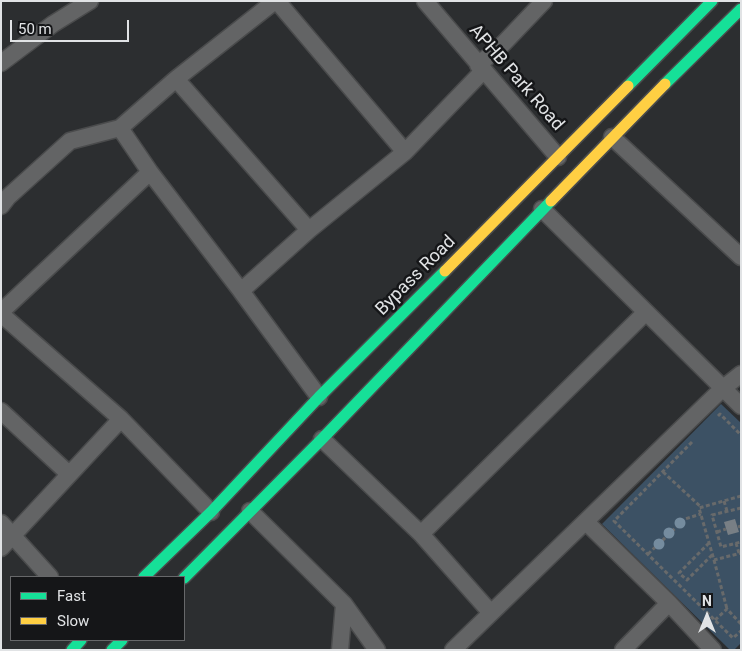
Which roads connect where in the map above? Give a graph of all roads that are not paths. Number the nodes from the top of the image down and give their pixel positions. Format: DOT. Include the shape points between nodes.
graph roads {
  1 [pos="90,1"];
  2 [pos="276,1"];
  3 [pos="425,1"];
  4 [pos="544,1"];
  5 [pos="712,1"];
  6 [pos="741,9"];
  7 [pos="1,63"];
  8 [pos="481,68"];
  9 [pos="176,79"];
  10 [pos="120,128"];
  11 [pos="612,137"];
  12 [pos="405,152"];
  13 [pos="558,157"];
  14 [pos="150,172"];
  15 [pos="1,206"];
  16 [pos="542,209"];
  17 [pos="310,230"];
  18 [pos="741,257"];
  19 [pos="240,291"];
  20 [pos="646,312"];
  21 [pos="1,313"];
  22 [pos="741,374"];
  23 [pos="722,389"];
  24 [pos="319,397"];
  25 [pos="741,406"];
  26 [pos="1,411"];
  27 [pos="121,419"];
  28 [pos="322,439"];
  29 [pos="69,474"];
  30 [pos="250,511"];
  31 [pos="211,512"];
  32 [pos="586,522"];
  33 [pos="7,528"];
  34 [pos="421,534"];
  35 [pos="1,548"];
  36 [pos="49,576"];
  37 [pos="145,576"];
  38 [pos="185,577"];
  39 [pos="669,603"];
  40 [pos="344,604"];
  41 [pos="491,613"];
  42 [pos="121,641"];
  43 [pos="112,650"];
  44 [pos="340,650"];
  45 [pos="377,650"];
  46 [pos="453,650"];
  47 [pos="623,650"];
  48 [pos="713,650"];
  1 -- 7 [label="street"];
  2 -- 9 [label="street"];
  2 -- 12 [label="street"];
  3 -- 8 [label="street, APHB Park Road"];
  4 -- 8 [label="street"];
  5 -- 13 [label="main road, Bypass Road"];
  6 -- 11 [label="main road"];
  8 -- 12 [label="street"];
  8 -- 13 [label="street, APHB Park Road"];
  9 -- 10 [label="street"];
  9 -- 17 [label="street"];
  10 -- 14 [label="street"];
  10 -- 15 [label="street" via="70,140"];
  11 -- 16 [label="main road"];
  11 -- 18 [label="street"];
  12 -- 17 [label="street"];
  13 -- 24 [label="main road, Bypass Road"];
  14 -- 19 [label="street"];
  14 -- 21 [label="street"];
  16 -- 20 [label="street"];
  16 -- 28 [label="main road"];
  17 -- 19 [label="street"];
  19 -- 24 [label="street"];
  20 -- 23 [label="street"];
  20 -- 34 [label="street"];
  21 -- 27 [label="street"];
  22 -- 23 [label="street"];
  23 -- 25 [label="street"];
  23 -- 32 [label="street"];
  24 -- 31 [label="main road, Bypass Road"];
  26 -- 29 [label="street"];
  27 -- 29 [label="street"];
  27 -- 31 [label="street"];
  28 -- 30 [label="main road"];
  28 -- 34 [label="street"];
  29 -- 33 [label="street"];
  30 -- 38 [label="main road"];
  30 -- 40 [label="street"];
  31 -- 37 [label="main road, Bypass Road"];
  32 -- 39 [label="street"];
  32 -- 41 [label="street"];
  33 -- 35 [label="street"];
  33 -- 36 [label="street"];
  34 -- 41 [label="street"];
  39 -- 47 [label="street"];
  39 -- 48 [label="street"];
  40 -- 44 [label="street"];
  40 -- 45 [label="street"];
  41 -- 46 [label="street"];
  42 -- 43 [label="main road"];
}
